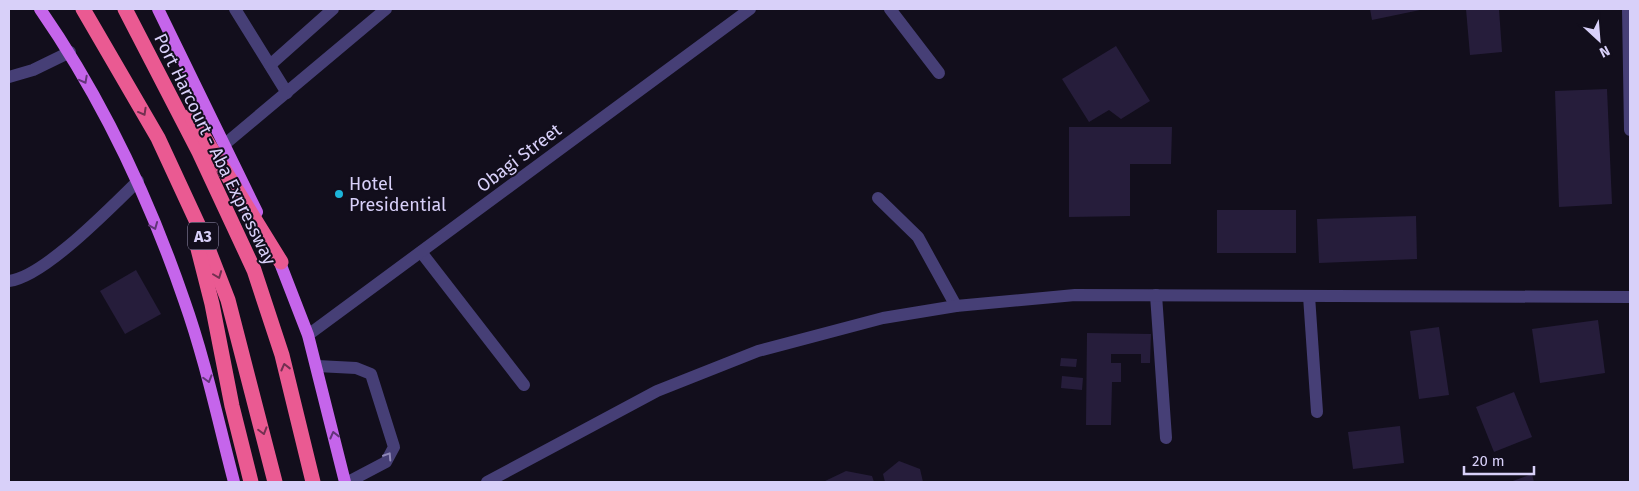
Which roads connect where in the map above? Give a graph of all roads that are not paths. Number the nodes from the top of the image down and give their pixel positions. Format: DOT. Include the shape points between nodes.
graph roads {
  1 [pos="40,9"];
  2 [pos="84,9"];
  3 [pos="124,9"];
  4 [pos="158,9"];
  5 [pos="333,9"];
  6 [pos="386,9"];
  7 [pos="750,9"];
  8 [pos="890,9"];
  9 [pos="1628,9"];
  10 [pos="241,11"];
  11 [pos="141,40"];
  12 [pos="70,52"];
  13 [pos="270,66"];
  14 [pos="939,73"];
  15 [pos="9,77"];
  16 [pos="287,93"];
  17 [pos="1630,130"];
  18 [pos="225,144"];
  19 [pos="138,181"];
  20 [pos="182,190"];
  21 [pos="878,198"];
  22 [pos="421,252"];
  23 [pos="280,262"];
  24 [pos="9,281"];
  25 [pos="1156,295"];
  26 [pos="1309,296"];
  27 [pos="1630,297"];
  28 [pos="956,306"];
  29 [pos="308,335"];
  30 [pos="317,366"];
  31 [pos="524,385"];
  32 [pos="1318,412"];
  33 [pos="1166,438"];
  34 [pos="234,482"];
  35 [pos="251,482"];
  36 [pos="276,482"];
  37 [pos="313,482"];
  38 [pos="347,482"];
  39 [pos="487,482"];
  1 -- 12 [label="main road"];
  2 -- 20 [label="highway, A3, one-way" via="158,138"];
  3 -- 11 [label="highway, Port Harcourt - Aba Expressway / A3"];
  4 -- 18 [label="main road"];
  5 -- 13 [label="street"];
  6 -- 16 [label="street"];
  7 -- 22 [label="street, Obagi Street"];
  8 -- 14 [label="street"];
  9 -- 17 [label="street"];
  10 -- 13 [label="street"];
  11 -- 23 [label="highway" via="188,110"];
  37 -- 11 [label="highway, Port Harcourt - Aba Expressway / A3, one-way" via="282,355 254,270 199,152"];
  12 -- 15 [label="street" via="33,70"];
  12 -- 19 [label="main road, one-way"];
  13 -- 16 [label="street"];
  16 -- 18 [label="street"];
  18 -- 23 [label="main road"];
  19 -- 24 [label="street" via="48,261 18,280"];
  19 -- 34 [label="main road, one-way" via="184,300"];
  20 -- 35 [label="highway" via="203,266"];
  20 -- 36 [label="highway, A3, one-way" via="228,300"];
  21 -- 28 [label="street" via="918,238"];
  22 -- 29 [label="street, Obagi Street"];
  22 -- 31 [label="street"];
  23 -- 29 [label="main road"];
  25 -- 26 [label="street"];
  25 -- 28 [label="street" via="1075,295"];
  25 -- 33 [label="street"];
  26 -- 27 [label="street"];
  26 -- 32 [label="street"];
  28 -- 39 [label="street" via="883,318 758,351 657,391"];
  29 -- 30 [label="main road"];
  38 -- 30 [label="main road, one-way"];
  38 -- 30 [label="street, one-way" via="386,462 394,447 370,374 356,368"];
}
